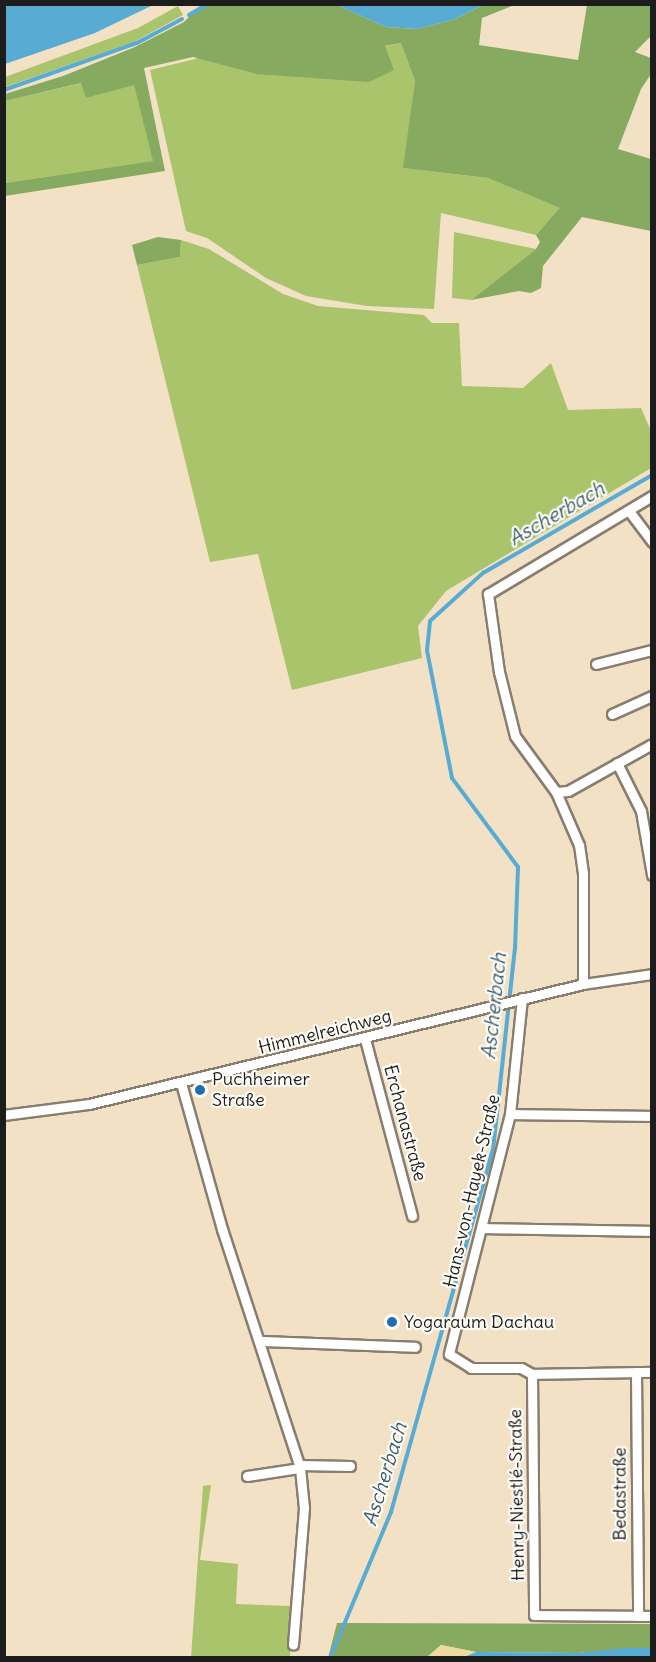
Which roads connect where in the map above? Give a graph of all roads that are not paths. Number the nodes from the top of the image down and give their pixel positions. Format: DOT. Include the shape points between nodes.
graph roads {
  1 [pos="651,496"];
  2 [pos="629,511"];
  3 [pos="651,542"];
  4 [pos="651,650"];
  5 [pos="596,664"];
  6 [pos="651,696"];
  7 [pos="612,714"];
  8 [pos="651,744"];
  9 [pos="617,763"];
  10 [pos="556,792"];
  11 [pos="651,875"];
  12 [pos="651,974"];
  13 [pos="583,984"];
  14 [pos="519,999"];
  15 [pos="365,1039"];
  16 [pos="181,1083"];
  17 [pos="4,1114"];
  18 [pos="510,1114"];
  19 [pos="651,1116"];
  20 [pos="412,1216"];
  21 [pos="482,1228"];
  22 [pos="651,1231"];
  23 [pos="261,1341"];
  24 [pos="414,1347"];
  25 [pos="636,1372"];
  26 [pos="651,1372"];
  27 [pos="532,1374"];
  28 [pos="350,1466"];
  29 [pos="300,1467"];
  30 [pos="247,1476"];
  31 [pos="638,1616"];
  32 [pos="651,1616"];
  33 [pos="293,1645"];
  1 -- 2 [label="street"];
  2 -- 3 [label="street"];
  2 -- 10 [label="street" via="488,594 499,672 515,736"];
  4 -- 5 [label="street"];
  6 -- 7 [label="street"];
  8 -- 9 [label="street"];
  9 -- 10 [label="street" via="568,790"];
  9 -- 11 [label="street" via="641,811"];
  10 -- 13 [label="street" via="579,846 583,873"];
  12 -- 13 [label="street, Himmelreichweg"];
  13 -- 14 [label="street, Himmelreichweg"];
  14 -- 15 [label="street, Himmelreichweg"];
  14 -- 18 [label="street, Hans-von-Hayek-Straße"];
  15 -- 16 [label="street, Himmelreichweg"];
  15 -- 20 [label="street, Erchanastraße"];
  16 -- 17 [label="street, Himmelreichweg" via="90,1104"];
  16 -- 23 [label="street" via="222,1229"];
  18 -- 19 [label="street"];
  18 -- 21 [label="street, Hans-von-Hayek-Straße"];
  21 -- 22 [label="street"];
  21 -- 27 [label="street, Hans-von-Hayek-Straße" via="449,1354 471,1368 521,1368"];
  23 -- 24 [label="street"];
  23 -- 29 [label="street"];
  25 -- 26 [label="street"];
  25 -- 27 [label="street"];
  25 -- 31 [label="street, Bedastraße"];
  27 -- 31 [label="street, Henry-Niestlé-Straße" via="534,1615"];
  28 -- 29 [label="street"];
  29 -- 30 [label="street"];
  29 -- 33 [label="street" via="304,1508"];
  31 -- 32 [label="street"];
}
